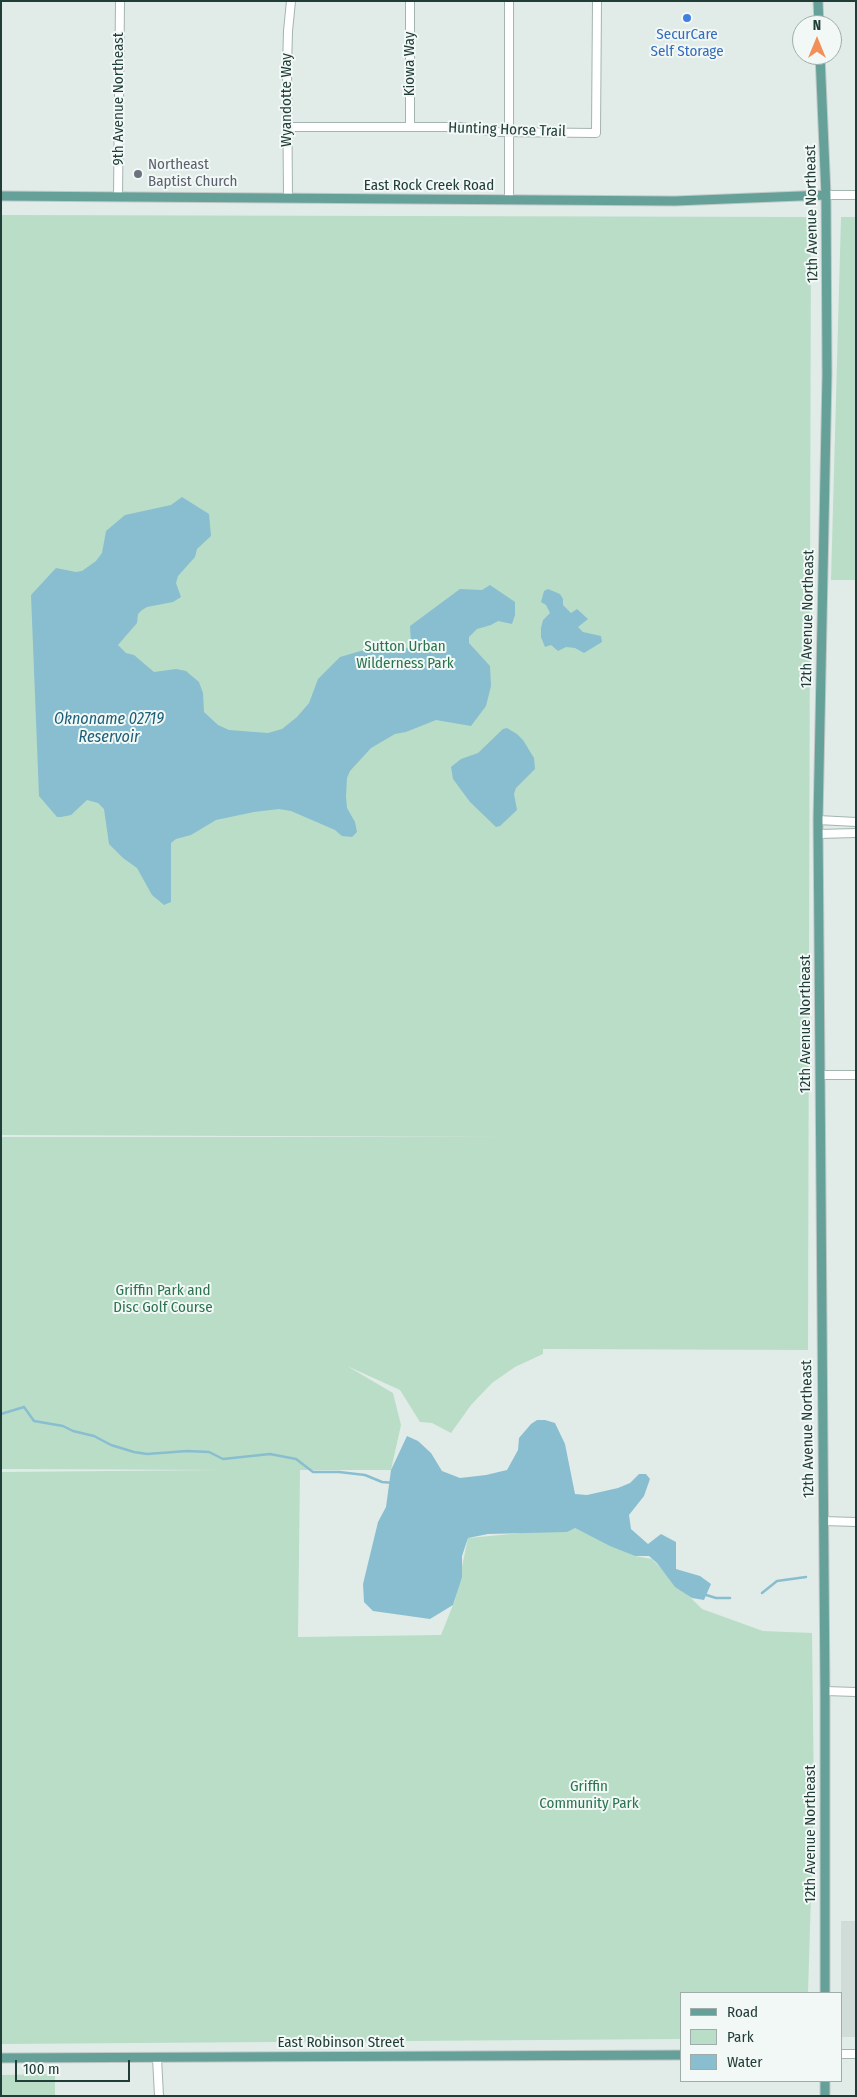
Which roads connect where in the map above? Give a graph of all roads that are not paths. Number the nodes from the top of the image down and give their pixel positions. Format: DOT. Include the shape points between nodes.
graph roads {
  1 [pos="120,1"];
  2 [pos="291,1"];
  3 [pos="410,1"];
  4 [pos="508,1"];
  5 [pos="597,1"];
  6 [pos="818,1"];
  7 [pos="819,15"];
  8 [pos="820,65"];
  9 [pos="287,127"];
  10 [pos="410,127"];
  11 [pos="510,132"];
  12 [pos="826,194"];
  13 [pos="856,195"];
  14 [pos="1,196"];
  15 [pos="118,198"];
  16 [pos="288,198"];
  17 [pos="509,200"];
  18 [pos="818,820"];
  19 [pos="856,822"];
  20 [pos="856,833"];
  21 [pos="818,834"];
  22 [pos="820,1075"];
  23 [pos="856,1075"];
  24 [pos="823,1521"];
  25 [pos="856,1522"];
  26 [pos="825,1691"];
  27 [pos="856,1692"];
  28 [pos="825,1992"];
  29 [pos="842,2054"];
  30 [pos="856,2054"];
  31 [pos="680,2055"];
  32 [pos="1,2058"];
  33 [pos="157,2058"];
  34 [pos="825,2082"];
  35 [pos="158,2096"];
  36 [pos="825,2096"];
  1 -- 15 [label="street, 9th Avenue Northeast"];
  2 -- 9 [label="street, Wyandotte Way"];
  3 -- 10 [label="street, Kiowa Way"];
  4 -- 11 [label="street"];
  5 -- 11 [label="street, Hunting Horse Trail" via="596,133"];
  6 -- 7 [label="main road"];
  8 -- 12 [label="main road, 12th Avenue Northeast"];
  9 -- 10 [label="street, Hunting Horse Trail"];
  9 -- 16 [label="street, Wyandotte Way"];
  10 -- 11 [label="street, Hunting Horse Trail"];
  11 -- 17 [label="street"];
  12 -- 13 [label="street, East Rock Creek Road"];
  12 -- 17 [label="main road, East Rock Creek Road" via="675,201"];
  12 -- 18 [label="main road, 12th Avenue Northeast" via="827,375"];
  14 -- 15 [label="main road, East Rock Creek Road"];
  15 -- 16 [label="main road, East Rock Creek Road"];
  16 -- 17 [label="main road, East Rock Creek Road"];
  18 -- 19 [label="street"];
  18 -- 21 [label="main road, 12th Avenue Northeast"];
  20 -- 21 [label="street"];
  21 -- 22 [label="main road, 12th Avenue Northeast"];
  22 -- 23 [label="street"];
  22 -- 24 [label="main road, 12th Avenue Northeast"];
  24 -- 25 [label="street"];
  24 -- 26 [label="main road, 12th Avenue Northeast"];
  26 -- 27 [label="street"];
  26 -- 28 [label="main road, 12th Avenue Northeast"];
  29 -- 30 [label="street"];
  31 -- 33 [label="main road, East Robinson Street"];
  32 -- 33 [label="main road, East Robinson Street"];
  33 -- 35 [label="street"];
  34 -- 36 [label="main road"];
}
